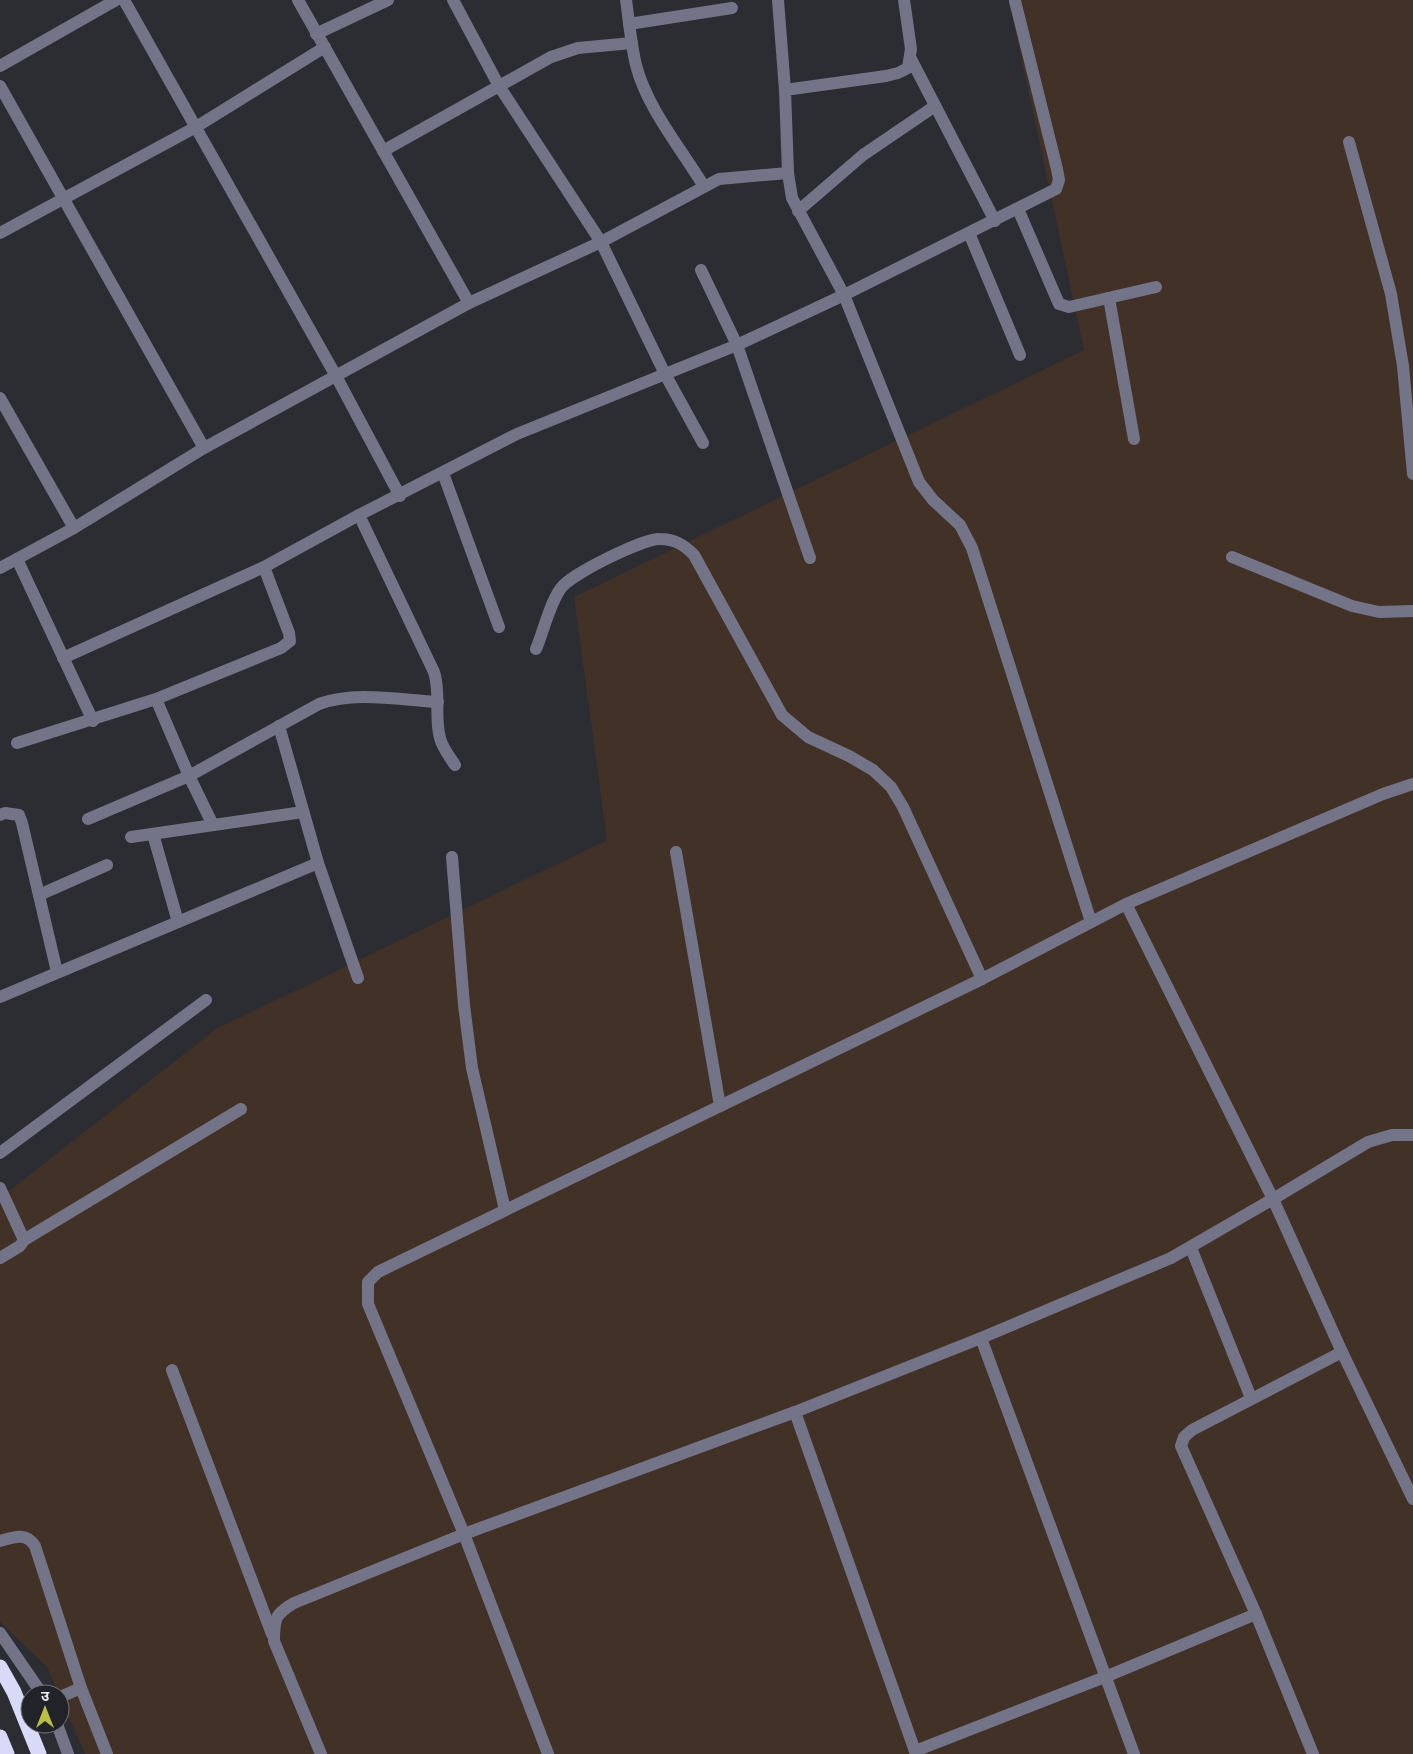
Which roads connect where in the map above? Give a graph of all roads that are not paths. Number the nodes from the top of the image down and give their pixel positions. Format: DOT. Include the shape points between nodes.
graph roads {
  1 [pos="116,0"];
  2 [pos="124,0"];
  3 [pos="298,0"];
  4 [pos="388,0"];
  5 [pos="453,0"];
  6 [pos="626,0"];
  7 [pos="778,0"];
  8 [pos="904,0"];
  9 [pos="1014,1"];
  10 [pos="732,8"];
  11 [pos="629,24"];
  12 [pos="316,34"];
  13 [pos="632,43"];
  14 [pos="325,47"];
  15 [pos="911,59"];
  16 [pos="0,66"];
  17 [pos="0,86"];
  18 [pos="499,86"];
  19 [pos="785,90"];
  20 [pos="935,106"];
  21 [pos="196,126"];
  22 [pos="1349,142"];
  23 [pos="383,150"];
  24 [pos="788,173"];
  25 [pos="703,185"];
  26 [pos="63,197"];
  27 [pos="1018,209"];
  28 [pos="798,211"];
  29 [pos="995,220"];
  30 [pos="0,233"];
  31 [pos="969,233"];
  32 [pos="601,242"];
  33 [pos="701,270"];
  34 [pos="1156,287"];
  35 [pos="844,295"];
  36 [pos="1109,298"];
  37 [pos="469,302"];
  38 [pos="737,345"];
  39 [pos="1020,355"];
  40 [pos="665,374"];
  41 [pos="336,376"];
  42 [pos="0,398"];
  43 [pos="3,413"];
  44 [pos="1134,439"];
  45 [pos="703,443"];
  46 [pos="204,448"];
  47 [pos="442,473"];
  48 [pos="1413,474"];
  49 [pos="400,496"];
  50 [pos="359,515"];
  51 [pos="74,528"];
  52 [pos="1232,557"];
  53 [pos="810,558"];
  54 [pos="17,559"];
  55 [pos="264,567"];
  56 [pos="0,568"];
  57 [pos="1413,611"];
  58 [pos="499,627"];
  59 [pos="536,649"];
  60 [pos="63,658"];
  61 [pos="156,699"];
  62 [pos="438,702"];
  63 [pos="92,720"];
  64 [pos="279,726"];
  65 [pos="17,743"];
  66 [pos="454,765"];
  67 [pos="189,776"];
  68 [pos="1413,784"];
  69 [pos="303,812"];
  70 [pos="0,815"];
  71 [pos="88,820"];
  72 [pos="213,825"];
  73 [pos="153,834"];
  74 [pos="131,837"];
  75 [pos="676,852"];
  76 [pos="452,857"];
  77 [pos="318,862"];
  78 [pos="108,865"];
  79 [pos="39,895"];
  80 [pos="1126,904"];
  81 [pos="178,922"];
  82 [pos="1091,922"];
  83 [pos="58,972"];
  84 [pos="358,978"];
  85 [pos="982,979"];
  86 [pos="0,997"];
  87 [pos="206,1000"];
  88 [pos="720,1106"];
  89 [pos="241,1109"];
  90 [pos="1413,1135"];
  91 [pos="0,1153"];
  92 [pos="0,1188"];
  93 [pos="1273,1199"];
  94 [pos="505,1210"];
  95 [pos="24,1240"];
  96 [pos="1191,1248"];
  97 [pos="0,1258"];
  98 [pos="981,1338"];
  99 [pos="1342,1352"];
  100 [pos="172,1370"];
  101 [pos="1252,1398"];
  102 [pos="795,1412"];
  103 [pos="1413,1499"];
  104 [pos="464,1534"];
  105 [pos="0,1541"];
  106 [pos="1256,1614"];
  107 [pos="0,1633"];
  108 [pos="274,1641"];
  109 [pos="0,1667"];
  110 [pos="1105,1677"];
  111 [pos="35,1684"];
  112 [pos="81,1688"];
  113 [pos="70,1693"];
  114 [pos="20,1702"];
  115 [pos="33,1734"];
  116 [pos="61,1734"];
  117 [pos="0,1737"];
  118 [pos="916,1752"];
  119 [pos="7,1754"];
  120 [pos="39,1754"];
  121 [pos="68,1754"];
  122 [pos="107,1754"];
  123 [pos="321,1754"];
  124 [pos="548,1754"];
  125 [pos="1134,1754"];
  126 [pos="1313,1754"];
  1 -- 16 [label="street"];
  2 -- 21 [label="street"];
  3 -- 12 [label="street"];
  4 -- 12 [label="street"];
  5 -- 18 [label="street"];
  6 -- 11 [label="street"];
  7 -- 19 [label="street"];
  8 -- 15 [label="street"];
  9 -- 27 [label="street" via="1059,180 1056,190"];
  10 -- 11 [label="street"];
  11 -- 13 [label="street"];
  12 -- 14 [label="street"];
  13 -- 18 [label="street" via="591,45 565,51"];
  13 -- 25 [label="street" via="636,66 649,98"];
  14 -- 21 [label="street"];
  14 -- 23 [label="street"];
  15 -- 19 [label="street" via="908,68 898,73"];
  15 -- 20 [label="street"];
  17 -- 26 [label="street"];
  18 -- 23 [label="street"];
  18 -- 32 [label="street"];
  19 -- 24 [label="street"];
  20 -- 28 [label="street" via="863,155"];
  20 -- 29 [label="street"];
  21 -- 26 [label="street"];
  21 -- 41 [label="street"];
  22 -- 48 [label="street" via="1391,294 1403,366"];
  23 -- 37 [label="street"];
  24 -- 25 [label="street" via="738,175"];
  24 -- 28 [label="street"];
  25 -- 32 [label="street"];
  26 -- 30 [label="street"];
  26 -- 46 [label="street"];
  27 -- 29 [label="street"];
  27 -- 36 [label="street" via="1059,304 1069,307"];
  28 -- 35 [label="street"];
  29 -- 31 [label="street"];
  31 -- 35 [label="street"];
  31 -- 39 [label="street"];
  32 -- 37 [label="street"];
  32 -- 40 [label="street"];
  33 -- 38 [label="street"];
  34 -- 36 [label="street"];
  35 -- 38 [label="street"];
  35 -- 82 [label="street" via="919,482 960,525 972,548"];
  36 -- 44 [label="street"];
  37 -- 41 [label="street"];
  38 -- 40 [label="street"];
  38 -- 53 [label="street"];
  40 -- 45 [label="street"];
  40 -- 47 [label="street" via="542,422"];
  41 -- 46 [label="street"];
  41 -- 49 [label="street"];
  42 -- 43 [label="street"];
  43 -- 51 [label="street"];
  46 -- 51 [label="street"];
  47 -- 49 [label="street"];
  47 -- 58 [label="street"];
  49 -- 50 [label="street"];
  50 -- 55 [label="street"];
  50 -- 62 [label="street" via="434,672"];
  51 -- 54 [label="street"];
  52 -- 57 [label="street" via="1352,606 1379,612"];
  54 -- 56 [label="street"];
  54 -- 60 [label="street"];
  55 -- 60 [label="street"];
  55 -- 61 [label="street" via="290,641 281,648"];
  59 -- 85 [label="street" via="560,589 578,573 652,540 673,540 686,547 694,555 782,714 808,737 857,760 892,787"];
  60 -- 63 [label="street"];
  61 -- 63 [label="street"];
  61 -- 67 [label="street"];
  62 -- 64 [label="street" via="346,696 319,704"];
  62 -- 66 [label="street" via="440,741"];
  63 -- 65 [label="street"];
  64 -- 67 [label="street"];
  64 -- 69 [label="street"];
  67 -- 71 [label="street"];
  67 -- 72 [label="street"];
  68 -- 80 [label="street"];
  69 -- 72 [label="street"];
  69 -- 77 [label="street"];
  70 -- 79 [label="street" via="18,815"];
  72 -- 73 [label="street"];
  73 -- 74 [label="street"];
  73 -- 81 [label="street"];
  75 -- 88 [label="street"];
  76 -- 94 [label="street" via="472,1068"];
  77 -- 81 [label="street"];
  77 -- 84 [label="street"];
  78 -- 79 [label="street"];
  79 -- 83 [label="street"];
  80 -- 82 [label="street"];
  80 -- 93 [label="street"];
  81 -- 83 [label="street"];
  82 -- 85 [label="street"];
  83 -- 86 [label="street"];
  85 -- 88 [label="street"];
  87 -- 91 [label="street"];
  88 -- 94 [label="street"];
  89 -- 95 [label="street"];
  90 -- 93 [label="street" via="1392,1135 1368,1142"];
  92 -- 95 [label="street"];
  93 -- 96 [label="street"];
  93 -- 99 [label="street"];
  94 -- 104 [label="street" via="378,1272 368,1282 368,1304"];
  95 -- 97 [label="street"];
  96 -- 98 [label="street"];
  96 -- 101 [label="street"];
  98 -- 102 [label="street"];
  98 -- 110 [label="street"];
  99 -- 101 [label="street"];
  99 -- 103 [label="street"];
  100 -- 108 [label="street"];
  101 -- 106 [label="street" via="1192,1430 1184,1437 1181,1446"];
  102 -- 104 [label="street"];
  102 -- 118 [label="street"];
  104 -- 108 [label="street" via="294,1602 280,1611 274,1624"];
  104 -- 124 [label="street"];
  105 -- 112 [label="street" via="16,1536 26,1537 35,1546"];
  106 -- 110 [label="street"];
  106 -- 126 [label="street"];
  107 -- 111 [label="street"];
  108 -- 123 [label="street"];
  109 -- 114 [label="highway"];
  110 -- 118 [label="street"];
  110 -- 125 [label="street"];
  112 -- 113 [label="street"];
  112 -- 122 [label="street"];
  115 -- 120 [label="highway"];
  116 -- 121 [label="street"];
  117 -- 119 [label="highway"];
}
